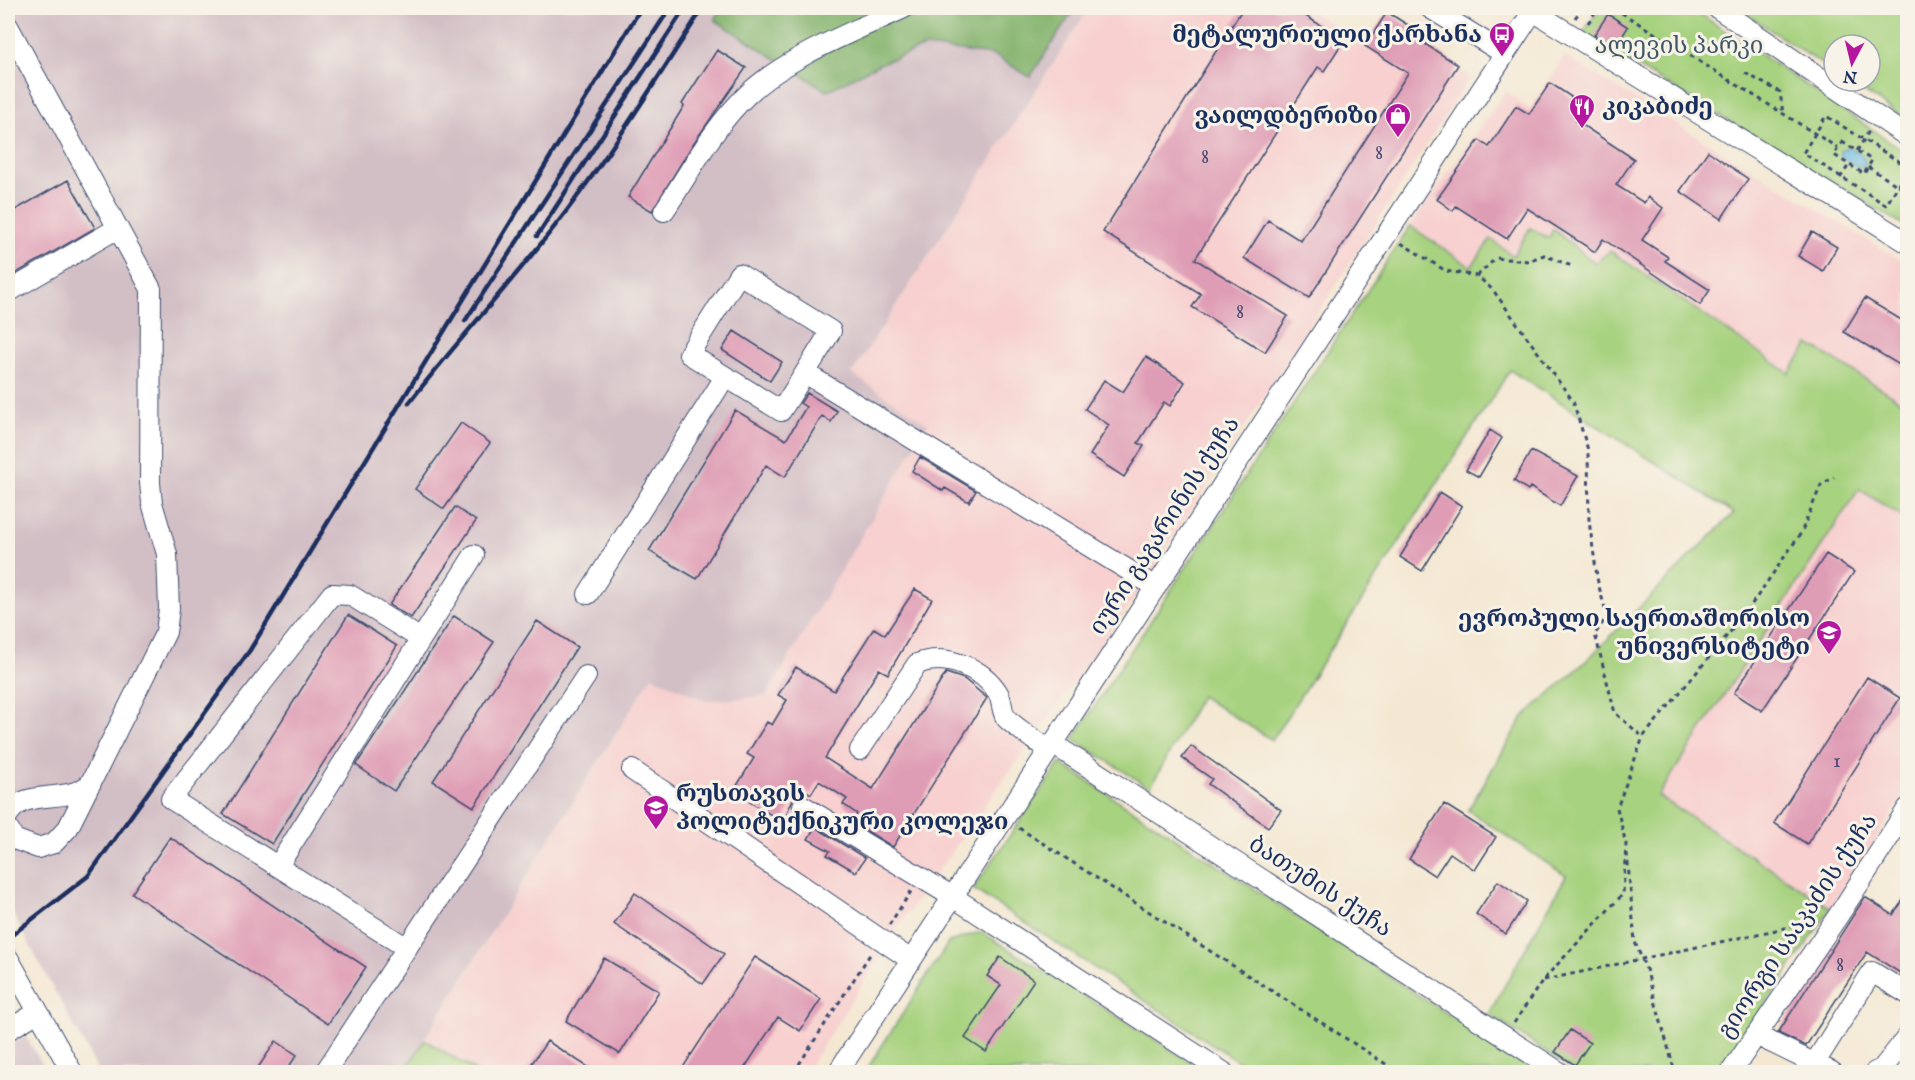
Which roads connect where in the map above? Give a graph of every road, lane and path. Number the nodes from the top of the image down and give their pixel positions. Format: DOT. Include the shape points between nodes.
graph roads {
  1 [pos="904,8"];
  2 [pos="1430,8"];
  3 [pos="1532,8"];
  4 [pos="1614,8"];
  5 [pos="1717,8"];
  6 [pos="8,26"];
  7 [pos="1505,54"];
  8 [pos="1745,73"];
  9 [pos="1783,114"];
  10 [pos="1878,117"];
  11 [pos="1815,134"];
  12 [pos="1908,137"];
  13 [pos="1864,140"];
  14 [pos="1838,148"];
  15 [pos="1857,151"];
  16 [pos="1868,167"];
  17 [pos="1908,169"];
  18 [pos="1898,186"];
  19 [pos="1908,192"];
  20 [pos="664,212"];
  21 [pos="118,228"];
  22 [pos="1387,234"];
  23 [pos="1908,243"];
  24 [pos="1574,267"];
  25 [pos="1477,276"];
  26 [pos="8,292"];
  27 [pos="805,373"];
  28 [pos="725,377"];
  29 [pos="1834,477"];
  30 [pos="474,555"];
  31 [pos="1156,587"];
  32 [pos="588,594"];
  33 [pos="421,639"];
  34 [pos="586,676"];
  35 [pos="1643,737"];
  36 [pos="1051,747"];
  37 [pos="860,750"];
  38 [pos="632,770"];
  39 [pos="91,783"];
  40 [pos="803,806"];
  41 [pos="1908,808"];
  42 [pos="8,815"];
  43 [pos="1004,818"];
  44 [pos="8,829"];
  45 [pos="1626,844"];
  46 [pos="278,866"];
  47 [pos="920,877"];
  48 [pos="953,897"];
  49 [pos="1838,916"];
  50 [pos="880,939"];
  51 [pos="407,948"];
  52 [pos="8,958"];
  53 [pos="1642,959"];
  54 [pos="911,960"];
  55 [pos="1542,981"];
  56 [pos="1908,994"];
  57 [pos="38,1012"];
  58 [pos="8,1030"];
  59 [pos="1756,1035"];
  60 [pos="1908,1036"];
  61 [pos="1505,1037"];
  62 [pos="1818,1070"];
  63 [pos="72,1072"];
  64 [pos="326,1072"];
  65 [pos="794,1072"];
  66 [pos="838,1072"];
  67 [pos="1223,1072"];
  68 [pos="1398,1072"];
  69 [pos="1559,1072"];
  70 [pos="1675,1072"];
  71 [pos="1731,1072"];
  72 [pos="1875,1072"];
  1 -- 20 [label="street" via="801,57 748,93 726,117"];
  2 -- 7 [label="street"];
  3 -- 7 [label="street, იური გაგარინის ქუჩა"];
  3 -- 23 [label="street"];
  4 -- 9 [label="path"];
  5 -- 10 [label="street"];
  6 -- 21 [label="street"];
  7 -- 22 [label="street, იური გაგარინის ქუჩა"];
  8 -- 9 [label="path" via="1780,92"];
  9 -- 11 [label="path"];
  10 -- 12 [label="street"];
  10 -- 13 [label="path"];
  11 -- 13 [label="path" via="1826,116"];
  11 -- 14 [label="path"];
  11 -- 18 [label="path" via="1803,153 1886,205"];
  13 -- 15 [label="path"];
  13 -- 17 [label="path"];
  14 -- 15 [label="path" via="1842,142"];
  14 -- 16 [label="path" via="1834,155 1864,174"];
  15 -- 16 [label="path" via="1872,160"];
  16 -- 18 [label="path"];
  17 -- 18 [label="path"];
  18 -- 19 [label="path"];
  21 -- 26 [label="street"];
  21 -- 39 [label="street" via="151,289 150,483 167,554 168,620 161,646"];
  22 -- 25 [label="path" via="1446,271"];
  22 -- 31 [label="street, იური გაგარინის ქუჩა"];
  24 -- 25 [label="path" via="1544,255 1528,261 1496,258"];
  25 -- 35 [label="path" via="1517,321 1573,401 1588,450 1589,520 1607,616 1595,634 1615,712"];
  27 -- 28 [label="street" via="781,411"];
  27 -- 28 [label="street" via="831,331 739,274 689,354"];
  27 -- 31 [label="street"];
  28 -- 32 [label="street"];
  29 -- 35 [label="path" via="1821,485 1801,533 1745,614"];
  30 -- 33 [label="street"];
  31 -- 36 [label="street, იური გაგარინის ქუჩა"];
  33 -- 46 [label="street"];
  33 -- 46 [label="street" via="350,595 332,594 171,799"];
  34 -- 51 [label="street"];
  35 -- 45 [label="path" via="1617,808"];
  36 -- 37 [label="street, ბათუმის ქუჩა" via="1005,717 998,694 981,676 944,659 930,658 916,664"];
  36 -- 43 [label="street, იური გაგარინის ქუჩა"];
  36 -- 61 [label="street, ბათუმის ქუჩა"];
  38 -- 50 [label="street"];
  39 -- 42 [label="street" via="76,794 22,801"];
  39 -- 44 [label="street" via="68,828 54,843 29,847 14,839"];
  40 -- 47 [label="street"];
  41 -- 49 [label="street, გიორგი სააკაძის ქუჩა"];
  43 -- 48 [label="street, იური გაგარინის ქუჩა"];
  43 -- 68 [label="path"];
  45 -- 53 [label="path" via="1635,942"];
  45 -- 55 [label="path" via="1623,894"];
  46 -- 51 [label="street"];
  47 -- 48 [label="street"];
  47 -- 50 [label="path"];
  48 -- 54 [label="street, იური გაგარინის ქუჩა"];
  48 -- 67 [label="street"];
  49 -- 53 [label="path"];
  49 -- 59 [label="street, გიორგი სააკაძის ქუჩა"];
  50 -- 54 [label="street"];
  50 -- 65 [label="path"];
  51 -- 64 [label="street"];
  52 -- 57 [label="street"];
  53 -- 55 [label="path"];
  53 -- 70 [label="path"];
  54 -- 66 [label="street, იური გაგარინის ქუჩა"];
  55 -- 61 [label="path"];
  56 -- 62 [label="street" via="1872,972"];
  57 -- 58 [label="street"];
  57 -- 63 [label="street"];
  59 -- 62 [label="street"];
  59 -- 71 [label="street, გიორგი სააკაძის ქუჩა"];
  60 -- 72 [label="street" via="1882,1069"];
  61 -- 69 [label="street, ბათუმის ქუჩა"];
}
